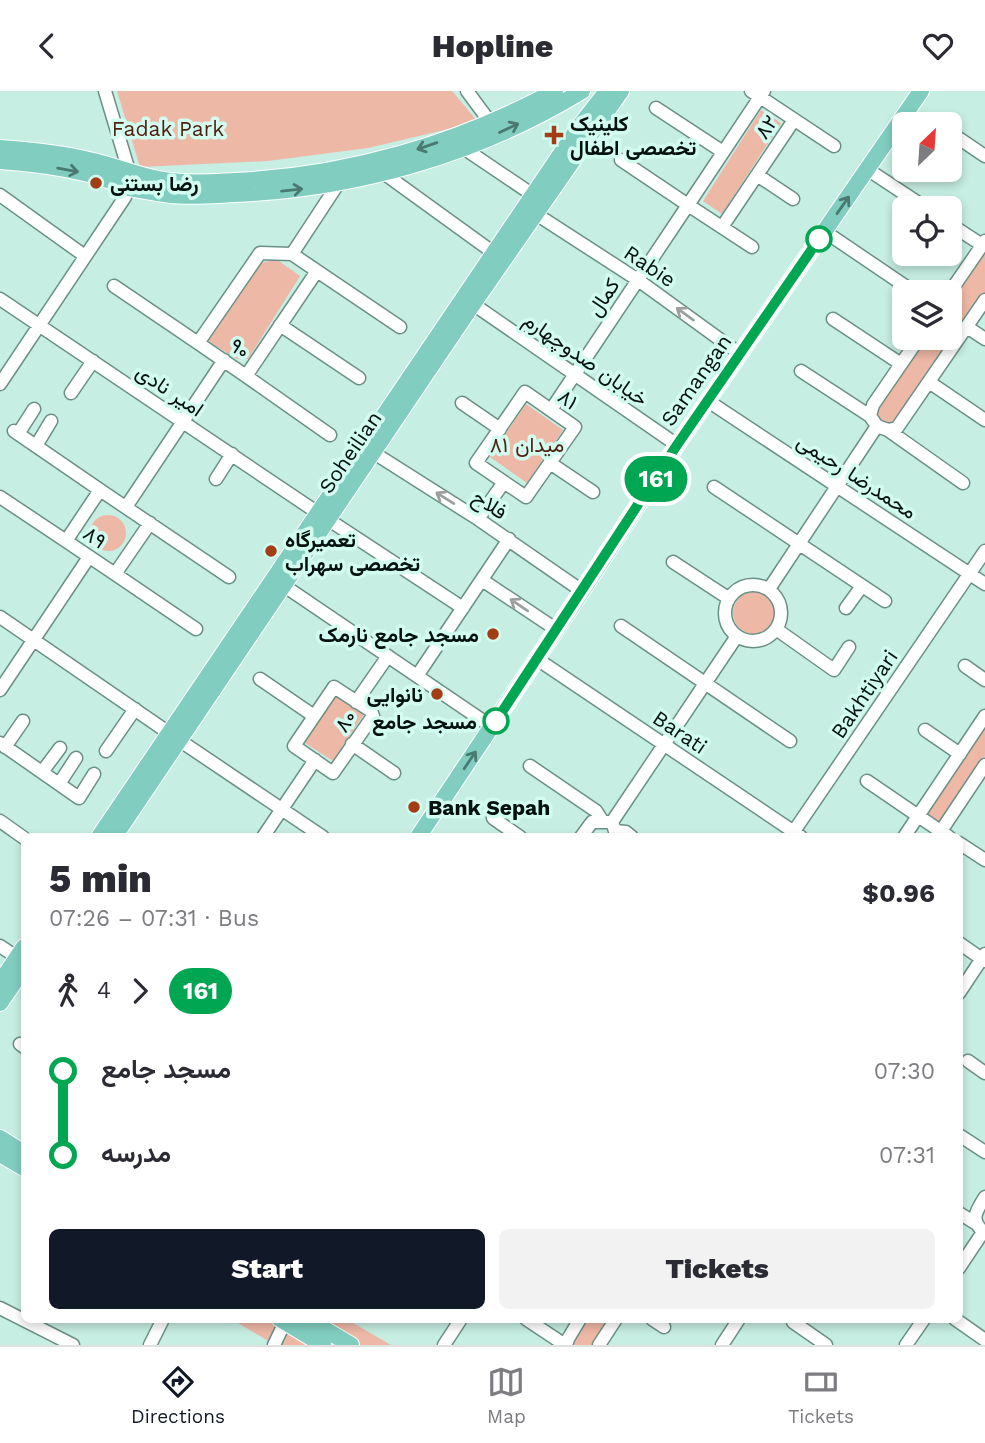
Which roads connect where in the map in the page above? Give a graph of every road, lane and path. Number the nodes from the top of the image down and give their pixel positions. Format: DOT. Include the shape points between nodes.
graph roads {
  1 [pos="105,91"];
  2 [pos="467,91"];
  3 [pos="582,91"];
  4 [pos="607,91"];
  5 [pos="621,91"];
  6 [pos="759,93"];
  7 [pos="917,93"];
  8 [pos="558,97"];
  9 [pos="656,107"];
  10 [pos="794,120"];
  11 [pos="490,122"];
  12 [pos="579,128"];
  13 [pos="962,140"];
  14 [pos="834,146"];
  15 [pos="461,147"];
  16 [pos="0,148"];
  17 [pos="723,152"];
  18 [pos="985,156"];
  19 [pos="621,160"];
  20 [pos="0,161"];
  21 [pos="867,169"];
  22 [pos="382,172"];
  23 [pos="757,175"];
  24 [pos="128,179"];
  25 [pos="338,184"];
  26 [pos="0,195"];
  27 [pos="908,196"];
  28 [pos="793,199"];
  29 [pos="535,204"];
  30 [pos="688,205"];
  31 [pos="722,227"];
  32 [pos="824,231"];
  33 [pos="962,231"];
  34 [pos="984,243"];
  35 [pos="752,247"];
  36 [pos="292,254"];
  37 [pos="85,256"];
  38 [pos="499,257"];
  39 [pos="317,271"];
  40 [pos="638,280"];
  41 [pos="896,280"];
  42 [pos="958,280"];
  43 [pos="114,286"];
  44 [pos="0,299"];
  45 [pos="985,300"];
  46 [pos="469,301"];
  47 [pos="833,319"];
  48 [pos="39,325"];
  49 [pos="280,325"];
  50 [pos="400,327"];
  51 [pos="967,327"];
  52 [pos="985,339"];
  53 [pos="198,343"];
  54 [pos="911,350"];
  55 [pos="740,354"];
  56 [pos="223,360"];
  57 [pos="93,361"];
  58 [pos="901,364"];
  59 [pos="801,370"];
  60 [pos="575,374"];
  61 [pos="246,376"];
  62 [pos="359,378"];
  63 [pos="929,382"];
  64 [pos="0,384"];
  65 [pos="71,393"];
  66 [pos="708,401"];
  67 [pos="462,403"];
  68 [pos="34,409"];
  69 [pos="551,410"];
  70 [pos="51,421"];
  71 [pos="985,421"];
  72 [pos="184,422"];
  73 [pos="879,424"];
  74 [pos="500,429"];
  75 [pos="330,435"];
  76 [pos="677,445"];
  77 [pos="36,446"];
  78 [pos="369,450"];
  79 [pos="232,454"];
  80 [pos="550,463"];
  81 [pos="216,479"];
  82 [pos="504,482"];
  83 [pos="963,483"];
  84 [pos="837,486"];
  85 [pos="714,487"];
  86 [pos="100,490"];
  87 [pos="593,492"];
  88 [pos="0,497"];
  89 [pos="126,507"];
  90 [pos="324,516"];
  91 [pos="478,519"];
  92 [pos="150,523"];
  93 [pos="509,539"];
  94 [pos="66,541"];
  95 [pos="798,543"];
  96 [pos="985,551"];
  97 [pos="89,557"];
  98 [pos="673,562"];
  99 [pos="115,574"];
  100 [pos="970,574"];
  101 [pos="229,577"];
  102 [pos="482,580"];
  103 [pos="279,582"];
  104 [pos="985,584"];
  105 [pos="862,586"];
  106 [pos="769,589"];
  107 [pos="582,591"];
  108 [pos="729,598"];
  109 [pos="884,601"];
  110 [pos="463,608"];
  111 [pos="846,608"];
  112 [pos="0,617"];
  113 [pos="621,627"];
  114 [pos="196,629"];
  115 [pos="776,629"];
  116 [pos="557,630"];
  117 [pos="737,636"];
  118 [pos="33,639"];
  119 [pos="849,647"];
  120 [pos="388,656"];
  121 [pos="537,659"];
  122 [pos="965,666"];
  123 [pos="417,676"];
  124 [pos="260,679"];
  125 [pos="985,680"];
  126 [pos="705,684"];
  127 [pos="0,690"];
  128 [pos="356,702"];
  129 [pos="135,709"];
  130 [pos="314,716"];
  131 [pos="985,716"];
  132 [pos="23,721"];
  133 [pos="492,727"];
  134 [pos="925,730"];
  135 [pos="174,736"];
  136 [pos="790,741"];
  137 [pos="352,744"];
  138 [pos="3,745"];
  139 [pos="664,745"];
  140 [pos="60,748"];
  141 [pos="106,751"];
  142 [pos="960,754"];
  143 [pos="76,758"];
  144 [pos="315,760"];
  145 [pos="530,766"];
  146 [pos="984,769"];
  147 [pos="42,772"];
  148 [pos="394,773"];
  149 [pos="94,774"];
  150 [pos="867,781"];
  151 [pos="59,784"];
  152 [pos="282,808"];
  153 [pos="918,816"];
  154 [pos="493,818"];
  155 [pos="0,821"];
  156 [pos="612,828"];
  157 [pos="102,833"];
  158 [pos="116,833"];
  159 [pos="266,833"];
  160 [pos="317,833"];
  161 [pos="421,833"];
  162 [pos="514,833"];
  163 [pos="584,833"];
  164 [pos="792,833"];
  165 [pos="796,833"];
  166 [pos="907,833"];
  167 [pos="944,833"];
  168 [pos="946,833"];
  169 [pos="21,836"];
  170 [pos="963,846"];
  171 [pos="985,860"];
  172 [pos="963,945"];
  173 [pos="0,946"];
  174 [pos="21,958"];
  175 [pos="984,958"];
  176 [pos="21,961"];
  177 [pos="21,963"];
  178 [pos="0,983"];
  179 [pos="963,987"];
  180 [pos="0,1003"];
  181 [pos="968,1061"];
  182 [pos="985,1073"];
  183 [pos="0,1138"];
  184 [pos="963,1138"];
  185 [pos="21,1151"];
  186 [pos="985,1153"];
  187 [pos="0,1154"];
  188 [pos="21,1166"];
  189 [pos="985,1197"];
  190 [pos="963,1216"];
  191 [pos="981,1229"];
  192 [pos="963,1261"];
  193 [pos="0,1308"];
  194 [pos="21,1319"];
  195 [pos="30,1323"];
  196 [pos="161,1323"];
  197 [pos="282,1323"];
  198 [pos="286,1323"];
  199 [pos="314,1323"];
  200 [pos="458,1323"];
  201 [pos="532,1323"];
  202 [pos="578,1323"];
  203 [pos="613,1323"];
  204 [pos="658,1323"];
  205 [pos="737,1323"];
  206 [pos="794,1323"];
  207 [pos="921,1323"];
  208 [pos="961,1323"];
  209 [pos="664,1327"];
  210 [pos="985,1340"];
  211 [pos="151,1344"];
  212 [pos="73,1345"];
  213 [pos="274,1345"];
  214 [pos="323,1345"];
  215 [pos="351,1345"];
  216 [pos="444,1345"];
  217 [pos="566,1345"];
  218 [pos="599,1345"];
  219 [pos="722,1345"];
  220 [pos="826,1345"];
  221 [pos="906,1345"];
  1 -- 24 [label="street"];
  2 -- 11 [label="street"];
  3 -- 8 [label="main road"];
  4 -- 12 [label="main road, Soheilian"];
  5 -- 29 [label="main road, Soheilian"];
  6 -- 10 [label="street, ۸۲"];
  6 -- 17 [label="street, ۸۲"];
  7 -- 21 [label="main road, Samangan"];
  8 -- 11 [label="main road"];
  8 -- 12 [label="main road" via="579,116"];
  15 -- 8 [label="main road, one-way" via="485,139"];
  9 -- 17 [label="street"];
  10 -- 14 [label="street"];
  10 -- 23 [label="street, ۸۲"];
  11 -- 24 [label="main road, one-way" via="418,149 335,171 259,180"];
  12 -- 29 [label="main road, Soheilian"];
  13 -- 18 [label="street"];
  15 -- 22 [label="main road"];
  15 -- 29 [label="street, Rabie"];
  16 -- 24 [label="main road" via="90,160"];
  17 -- 30 [label="street, ۸۲"];
  19 -- 30 [label="street"];
  20 -- 24 [label="main road, one-way"];
  21 -- 27 [label="street"];
  32 -- 21 [label="main road, Samangan, one-way"];
  22 -- 25 [label="main road"];
  22 -- 38 [label="street"];
  23 -- 28 [label="street"];
  23 -- 31 [label="street, ۸۲"];
  24 -- 25 [label="main road, one-way" via="174,195 260,193"];
  24 -- 37 [label="street" via="125,197"];
  25 -- 36 [label="street"];
  26 -- 37 [label="street"];
  29 -- 38 [label="main road, Soheilian"];
  29 -- 40 [label="street, Rabie"];
  30 -- 31 [label="street"];
  30 -- 40 [label="street, کمال"];
  31 -- 35 [label="street"];
  32 -- 41 [label="street"];
  32 -- 55 [label="main road, Samangan"];
  33 -- 34 [label="street"];
  34 -- 42 [label="street"];
  36 -- 39 [label="street"];
  36 -- 53 [label="street, ۹۰" via="260,253"];
  37 -- 48 [label="street"];
  38 -- 46 [label="main road, Soheilian"];
  39 -- 49 [label="street, ۹۰"];
  39 -- 50 [label="street"];
  55 -- 40 [label="street, Rabie, one-way"];
  40 -- 60 [label="street, کمال"];
  43 -- 53 [label="street"];
  44 -- 48 [label="street, امیر نادی"];
  45 -- 51 [label="street"];
  46 -- 60 [label="street, خیابان صدوچهارم"];
  46 -- 78 [label="main road, Soheilian"];
  47 -- 58 [label="street"];
  48 -- 57 [label="street, امیر نادی"];
  48 -- 64 [label="street"];
  49 -- 61 [label="street, ۹۰"];
  49 -- 62 [label="street"];
  51 -- 52 [label="street"];
  51 -- 63 [label="street"];
  53 -- 56 [label="street, ۹۰"];
  54 -- 58 [label="street"];
  55 -- 66 [label="main road, Samangan"];
  56 -- 61 [label="street, ۹۰"];
  56 -- 72 [label="street"];
  57 -- 65 [label="street"];
  57 -- 72 [label="street, امیر نادی"];
  58 -- 73 [label="street" via="873,405"];
  59 -- 73 [label="street"];
  60 -- 69 [label="street, کمال"];
  60 -- 76 [label="street, خیابان صدوچهارم"];
  61 -- 75 [label="street"];
  63 -- 71 [label="street"];
  63 -- 73 [label="street" via="897,428"];
  66 -- 76 [label="main road, Samangan"];
  66 -- 84 [label="street, محمدرضا رحیمی"];
  67 -- 74 [label="street"];
  68 -- 77 [label="street" via="16,432"];
  69 -- 74 [label="street, ۸۱" via="525,393"];
  69 -- 80 [label="street, ۸۱" via="575,427"];
  70 -- 77 [label="street"];
  72 -- 79 [label="street, امیر نادی"];
  72 -- 89 [label="street"];
  73 -- 83 [label="street"];
  73 -- 84 [label="street"];
  74 -- 82 [label="street, ۸۱" via="476,463"];
  76 -- 107 [label="main road, Samangan"];
  77 -- 86 [label="street"];
  78 -- 90 [label="main road, Soheilian"];
  91 -- 78 [label="street, فلاح, one-way"];
  79 -- 81 [label="street"];
  79 -- 90 [label="street, امیر نادی"];
  80 -- 82 [label="street, ۸۱" via="526,497"];
  80 -- 87 [label="street"];
  82 -- 91 [label="street"];
  84 -- 95 [label="street"];
  84 -- 100 [label="street, محمدرضا رحیمی"];
  85 -- 95 [label="street"];
  86 -- 89 [label="street, ۸۹"];
  86 -- 94 [label="street, ۸۹"];
  88 -- 94 [label="street"];
  89 -- 92 [label="street, ۸۹"];
  90 -- 103 [label="main road, Soheilian"];
  90 -- 110 [label="street, امیر نادی"];
  91 -- 93 [label="street, فلاح"];
  92 -- 99 [label="street, ۸۹"];
  92 -- 101 [label="street"];
  93 -- 102 [label="street"];
  93 -- 107 [label="street, فلاح"];
  94 -- 97 [label="street, ۸۹"];
  95 -- 105 [label="street"];
  95 -- 106 [label="street"];
  96 -- 100 [label="street, Bakhtiyari"];
  97 -- 99 [label="street, ۸۹"];
  97 -- 118 [label="street"];
  98 -- 108 [label="street"];
  99 -- 114 [label="street"];
  100 -- 104 [label="street, محمدرضا رحیمی"];
  100 -- 165 [label="street, Bakhtiyari"];
  102 -- 110 [label="street"];
  116 -- 102 [label="street, one-way"];
  103 -- 120 [label="street"];
  103 -- 135 [label="main road, Soheilian"];
  105 -- 109 [label="street"];
  105 -- 111 [label="street"];
  106 -- 108 [label="street" via="751,584"];
  106 -- 115 [label="street" via="782,613"];
  107 -- 116 [label="main road, Samangan"];
  108 -- 117 [label="street" via="724,615"];
  110 -- 123 [label="street"];
  112 -- 118 [label="street"];
  113 -- 126 [label="street"];
  115 -- 117 [label="street" via="762,640"];
  115 -- 119 [label="street" via="834,670"];
  116 -- 121 [label="main road, Samangan"];
  117 -- 126 [label="street"];
  118 -- 127 [label="street"];
  118 -- 129 [label="street"];
  120 -- 123 [label="street"];
  120 -- 128 [label="street"];
  121 -- 133 [label="main road, Samangan"];
  121 -- 139 [label="street, Barati"];
  122 -- 125 [label="street"];
  123 -- 133 [label="street"];
  124 -- 130 [label="street"];
  126 -- 136 [label="street"];
  126 -- 139 [label="street"];
  128 -- 130 [label="street, ۸۰" via="334,687"];
  128 -- 137 [label="street, ۸۰" via="373,716"];
  129 -- 135 [label="street"];
  129 -- 141 [label="street"];
  130 -- 144 [label="street, ۸۰" via="294,746"];
  131 -- 142 [label="street"];
  132 -- 138 [label="street"];
  161 -- 133 [label="main road, Samangan, one-way"];
  134 -- 142 [label="street"];
  135 -- 152 [label="street"];
  135 -- 157 [label="main road, Soheilian"];
  135 -- 158 [label="main road, Soheilian"];
  137 -- 144 [label="street, ۸۰" via="333,773"];
  137 -- 148 [label="street"];
  138 -- 147 [label="street"];
  139 -- 156 [label="street"];
  139 -- 164 [label="street, Barati"];
  140 -- 147 [label="street"];
  142 -- 153 [label="street"];
  143 -- 151 [label="street"];
  144 -- 152 [label="street"];
  145 -- 156 [label="street" via="596,811"];
  146 -- 168 [label="street"];
  147 -- 151 [label="street"];
  149 -- 151 [label="street" via="79,798"];
  150 -- 153 [label="street"];
  152 -- 159 [label="street"];
  152 -- 160 [label="street"];
  153 -- 166 [label="street"];
  153 -- 167 [label="street"];
  154 -- 162 [label="street"];
  155 -- 169 [label="street"];
  156 -- 163 [label="street" via="592,822"];
  170 -- 171 [label="street"];
  172 -- 175 [label="street"];
  173 -- 174 [label="street"];
  175 -- 179 [label="street"];
  176 -- 178 [label="main road"];
  177 -- 180 [label="main road"];
  181 -- 182 [label="street"];
  183 -- 185 [label="main road"];
  184 -- 186 [label="street"];
  187 -- 188 [label="main road"];
  189 -- 191 [label="street" via="974,1214"];
  190 -- 191 [label="street"];
  191 -- 192 [label="street"];
  193 -- 194 [label="street"];
  195 -- 212 [label="street"];
  196 -- 211 [label="street"];
  197 -- 213 [label="street"];
  198 -- 214 [label="main road"];
  199 -- 215 [label="main road"];
  200 -- 216 [label="street"];
  201 -- 217 [label="street"];
  202 -- 217 [label="street"];
  203 -- 218 [label="street"];
  204 -- 209 [label="street"];
  205 -- 219 [label="street"];
  206 -- 220 [label="street"];
  207 -- 221 [label="street"];
  208 -- 210 [label="street"];
}
